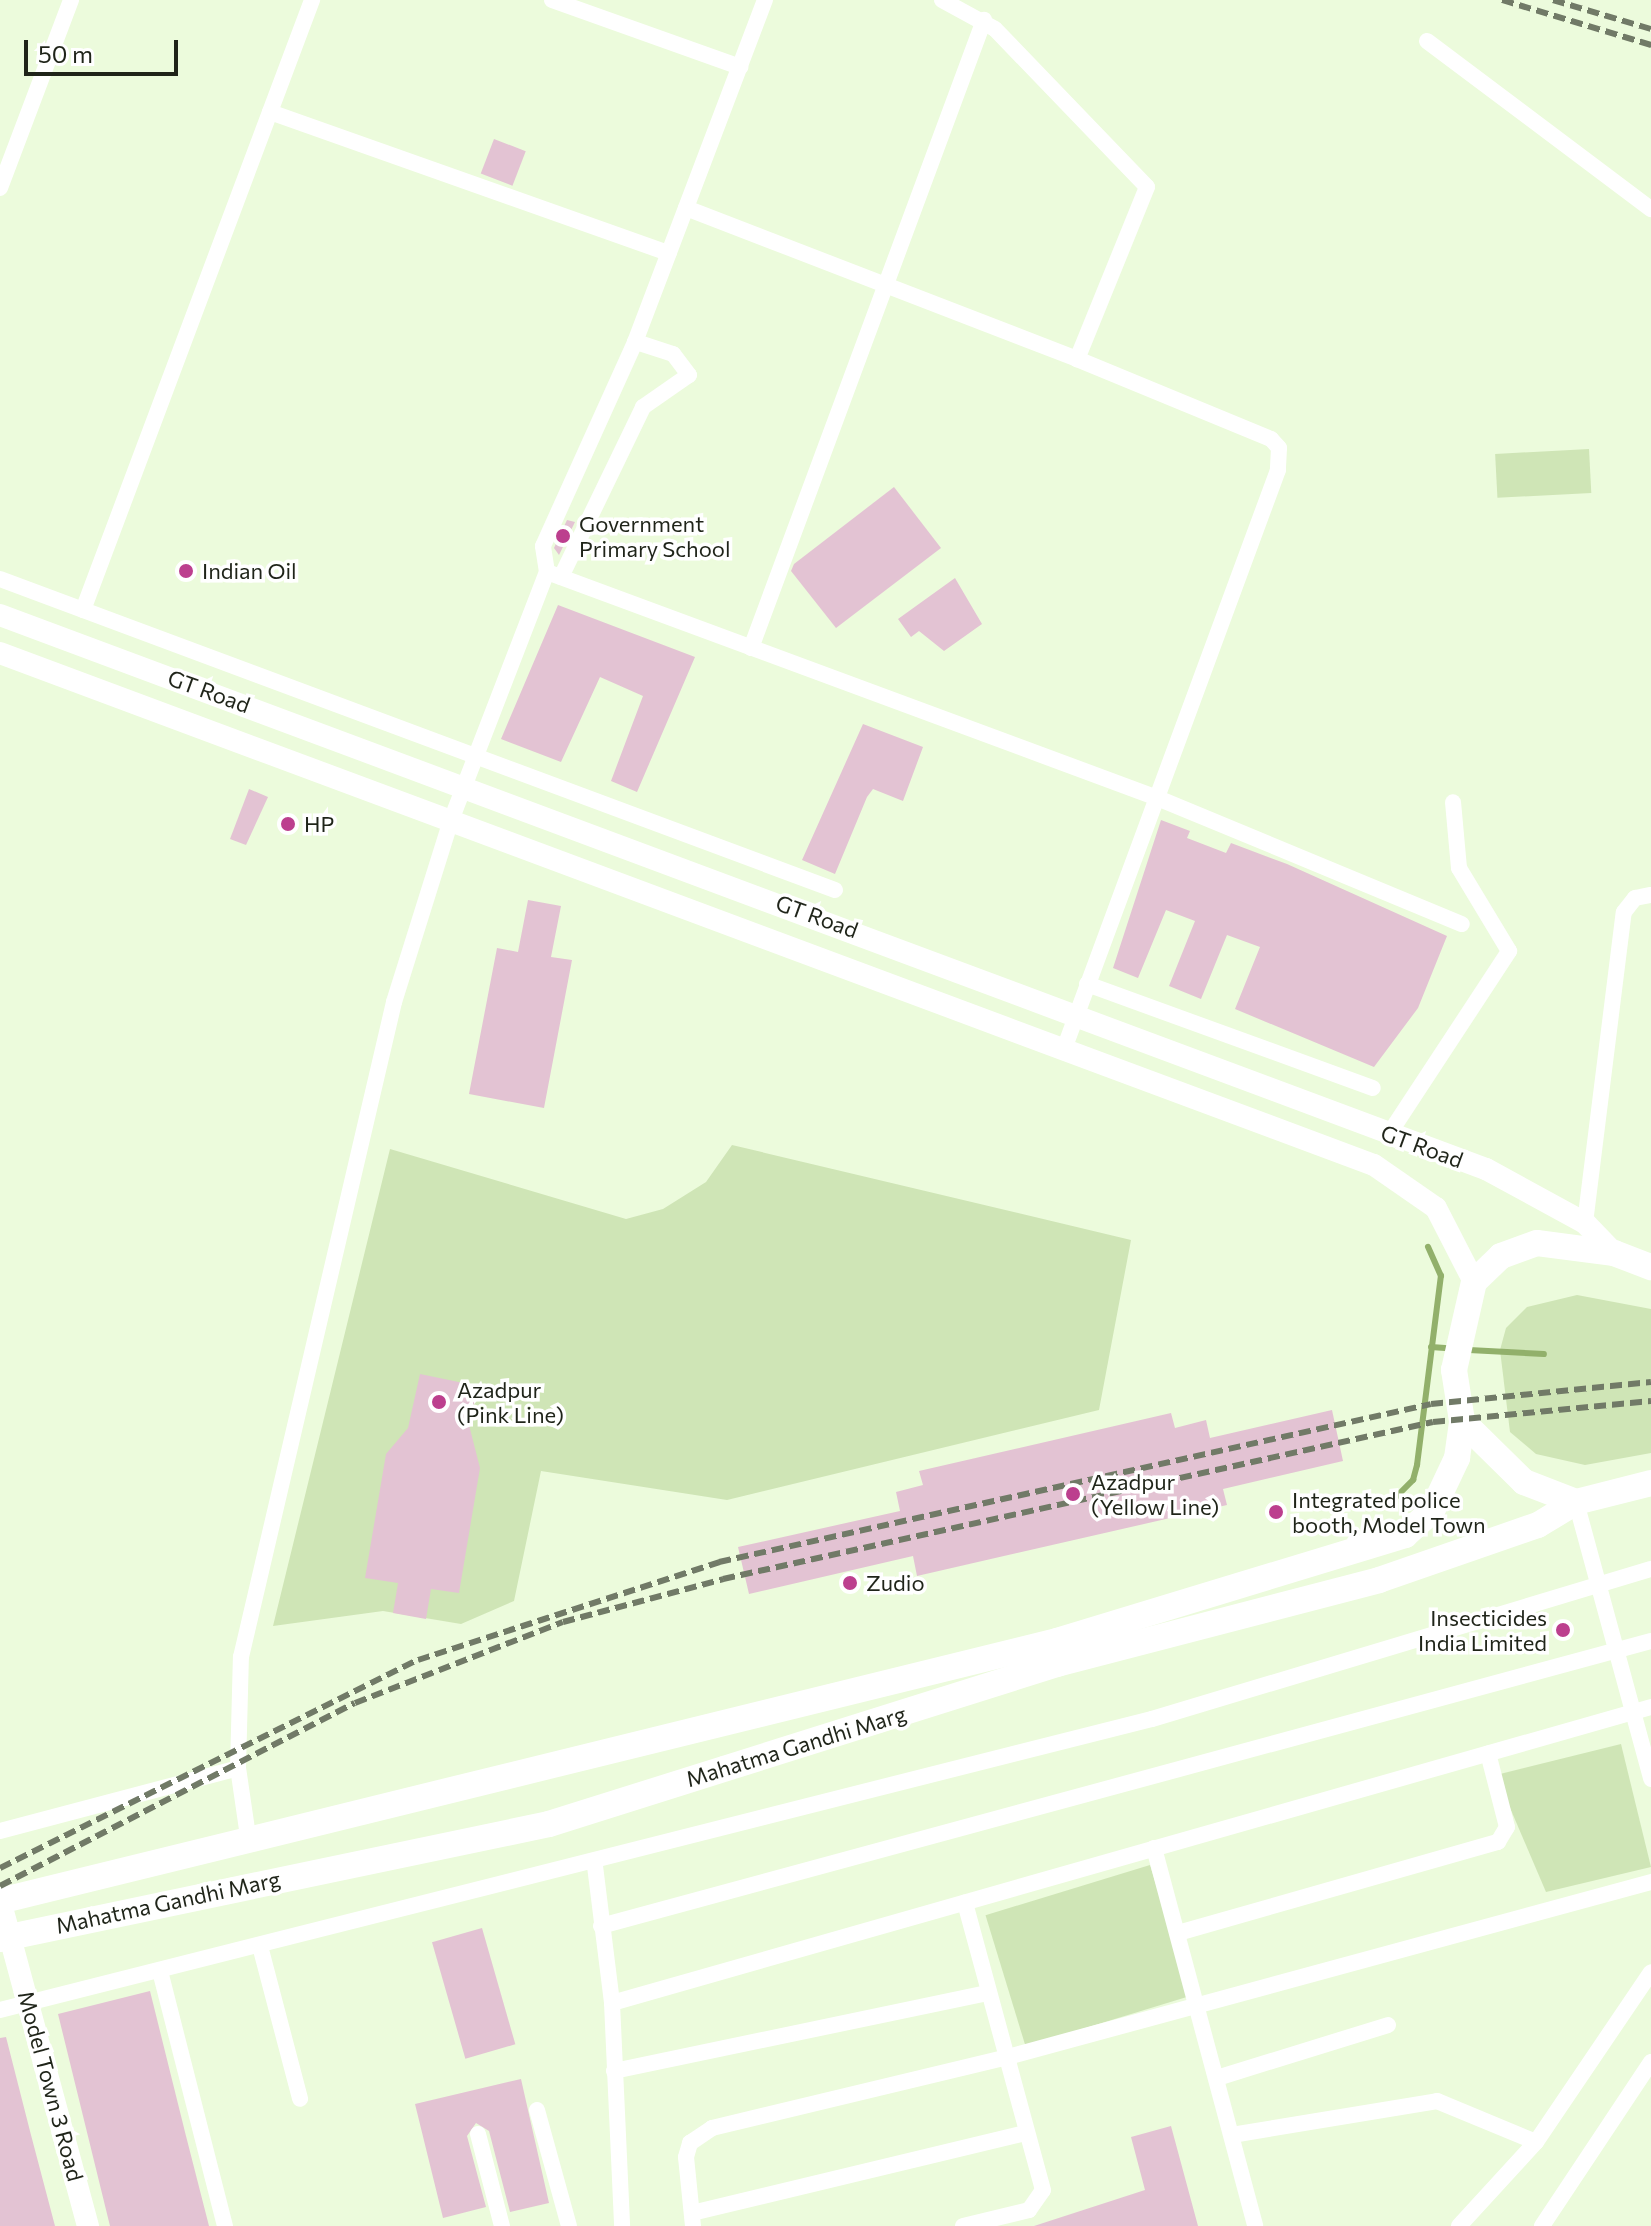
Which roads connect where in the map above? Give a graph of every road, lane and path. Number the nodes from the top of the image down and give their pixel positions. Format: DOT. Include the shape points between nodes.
graph roads {
  1 [pos="71,0"];
  2 [pos="312,0"];
  3 [pos="552,0"];
  4 [pos="765,0"];
  5 [pos="942,0"];
  6 [pos="984,20"];
  7 [pos="1427,41"];
  8 [pos="740,67"];
  9 [pos="270,112"];
  10 [pos="0,188"];
  11 [pos="686,208"];
  12 [pos="1651,209"];
  13 [pos="669,253"];
  14 [pos="886,286"];
  15 [pos="635,342"];
  16 [pos="1077,359"];
  17 [pos="554,575"];
  18 [pos="0,579"];
  19 [pos="83,610"];
  20 [pos="0,615"];
  21 [pos="751,648"];
  22 [pos="0,653"];
  23 [pos="477,757"];
  24 [pos="464,786"];
  25 [pos="1155,797"];
  26 [pos="1453,802"];
  27 [pos="450,823"];
  28 [pos="835,890"];
  29 [pos="1651,895"];
  30 [pos="1462,924"];
  31 [pos="1087,984"];
  32 [pos="1075,1013"];
  33 [pos="1064,1049"];
  34 [pos="1373,1088"];
  35 [pos="1389,1134"];
  36 [pos="1585,1223"];
  37 [pos="1614,1253"];
  38 [pos="1651,1267"];
  39 [pos="1474,1282"];
  40 [pos="1462,1421"];
  41 [pos="1651,1483"];
  42 [pos="1576,1502"];
  43 [pos="1651,1569"];
  44 [pos="1596,1585"];
  45 [pos="1651,1641"];
  46 [pos="1614,1651"];
  47 [pos="1651,1707"];
  48 [pos="1632,1712"];
  49 [pos="1488,1753"];
  50 [pos="238,1768"];
  51 [pos="1651,1779"];
  52 [pos="0,1831"];
  53 [pos="249,1843"];
  54 [pos="1154,1848"];
  55 [pos="595,1866"];
  56 [pos="1651,1882"];
  57 [pos="0,1900"];
  58 [pos="965,1902"];
  59 [pos="601,1926"];
  60 [pos="1178,1933"];
  61 [pos="5,1938"];
  62 [pos="260,1946"];
  63 [pos="160,1971"];
  64 [pos="1651,1972"];
  65 [pos="988,1993"];
  66 [pos="29,2003"];
  67 [pos="612,2003"];
  68 [pos="1199,2004"];
  69 [pos="0,2010"];
  70 [pos="1388,2025"];
  71 [pos="1004,2058"];
  72 [pos="1651,2062"];
  73 [pos="614,2071"];
  74 [pos="1217,2078"];
  75 [pos="300,2099"];
  76 [pos="537,2110"];
  77 [pos="1026,2133"];
  78 [pos="478,2134"];
  79 [pos="1232,2135"];
  80 [pos="1536,2142"];
  81 [pos="692,2220"];
  82 [pos="88,2226"];
  83 [pos="225,2226"];
  84 [pos="502,2226"];
  85 [pos="569,2226"];
  86 [pos="622,2226"];
  87 [pos="963,2226"];
  88 [pos="1255,2226"];
  89 [pos="1459,2226"];
  90 [pos="1542,2226"];
  1 -- 10 [label="street"];
  2 -- 9 [label="street"];
  3 -- 8 [label="street"];
  4 -- 8 [label="street"];
  5 -- 6 [label="street"];
  6 -- 14 [label="street"];
  6 -- 16 [label="street" via="1147,187"];
  7 -- 12 [label="street"];
  8 -- 11 [label="street"];
  9 -- 13 [label="street"];
  9 -- 19 [label="street"];
  11 -- 13 [label="street"];
  11 -- 14 [label="street"];
  13 -- 15 [label="street"];
  14 -- 16 [label="street"];
  14 -- 21 [label="street"];
  15 -- 17 [label="street" via="566,485 543,546"];
  15 -- 17 [label="street" via="673,354 689,375 643,407"];
  16 -- 25 [label="street" via="1271,439 1281,457"];
  17 -- 21 [label="street"];
  17 -- 23 [label="street"];
  18 -- 19 [label="street"];
  19 -- 23 [label="street"];
  20 -- 24 [label="main road, GT Road"];
  21 -- 25 [label="street"];
  22 -- 27 [label="main road, GT Road"];
  23 -- 24 [label="street"];
  23 -- 28 [label="street"];
  24 -- 27 [label="street"];
  24 -- 32 [label="main road, GT Road"];
  25 -- 30 [label="street"];
  25 -- 31 [label="street"];
  26 -- 35 [label="street" via="1459,868 1509,951"];
  27 -- 33 [label="main road, GT Road"];
  27 -- 50 [label="street" via="394,1002 310,1378 254,1585 241,1657"];
  29 -- 36 [label="street" via="1635,898 1624,912"];
  31 -- 32 [label="street"];
  31 -- 34 [label="street"];
  32 -- 33 [label="street"];
  32 -- 35 [label="main road, GT Road"];
  33 -- 39 [label="main road, GT Road" via="1405,1182 1447,1221"];
  35 -- 36 [label="main road, GT Road" via="1486,1169"];
  36 -- 37 [label="main road, GT Road"];
  37 -- 38 [label="main road"];
  37 -- 39 [label="main road" via="1537,1243 1501,1256"];
  39 -- 40 [label="main road, Mahatma Gandhi Marg" via="1454,1370"];
  40 -- 42 [label="main road" via="1524,1482"];
  40 -- 53 [label="main road, Mahatma Gandhi Marg" via="1442,1495 1419,1525 1388,1541 1057,1641"];
  41 -- 42 [label="main road, Mahatma Gandhi Marg"];
  42 -- 44 [label="street"];
  42 -- 61 [label="main road, Mahatma Gandhi Marg" via="1538,1525 1379,1580 1057,1664 549,1824"];
  43 -- 44 [label="street"];
  44 -- 46 [label="street"];
  44 -- 55 [label="street" via="1152,1719"];
  45 -- 46 [label="street"];
  46 -- 48 [label="street"];
  46 -- 59 [label="street"];
  47 -- 48 [label="street"];
  48 -- 49 [label="street"];
  48 -- 51 [label="street"];
  49 -- 54 [label="street"];
  49 -- 60 [label="street" via="1507,1827 1498,1842"];
  50 -- 52 [label="street"];
  50 -- 53 [label="street"];
  53 -- 57 [label="main road, Mahatma Gandhi Marg"];
  54 -- 58 [label="street"];
  54 -- 60 [label="street"];
  55 -- 59 [label="street"];
  55 -- 62 [label="street"];
  56 -- 68 [label="street"];
  57 -- 61 [label="main road, Model Town 3 Road"];
  58 -- 65 [label="street"];
  58 -- 67 [label="street"];
  59 -- 67 [label="street"];
  60 -- 68 [label="street"];
  61 -- 66 [label="main road, Model Town 3 Road"];
  62 -- 63 [label="street"];
  62 -- 75 [label="street"];
  63 -- 66 [label="street"];
  63 -- 83 [label="street"];
  64 -- 80 [label="street"];
  65 -- 71 [label="street"];
  65 -- 73 [label="street"];
  66 -- 69 [label="street"];
  66 -- 82 [label="main road, Model Town 3 Road"];
  67 -- 73 [label="street"];
  68 -- 71 [label="street"];
  68 -- 74 [label="street"];
  70 -- 74 [label="street"];
  71 -- 77 [label="street"];
  71 -- 81 [label="street" via="699,2133 686,2157"];
  72 -- 90 [label="street"];
  73 -- 86 [label="street"];
  74 -- 79 [label="street"];
  76 -- 85 [label="street"];
  77 -- 81 [label="street"];
  77 -- 87 [label="street" via="1043,2190 1038,2205"];
  78 -- 84 [label="street"];
  79 -- 80 [label="street" via="1437,2101"];
  79 -- 88 [label="street"];
  80 -- 89 [label="street"];
}
